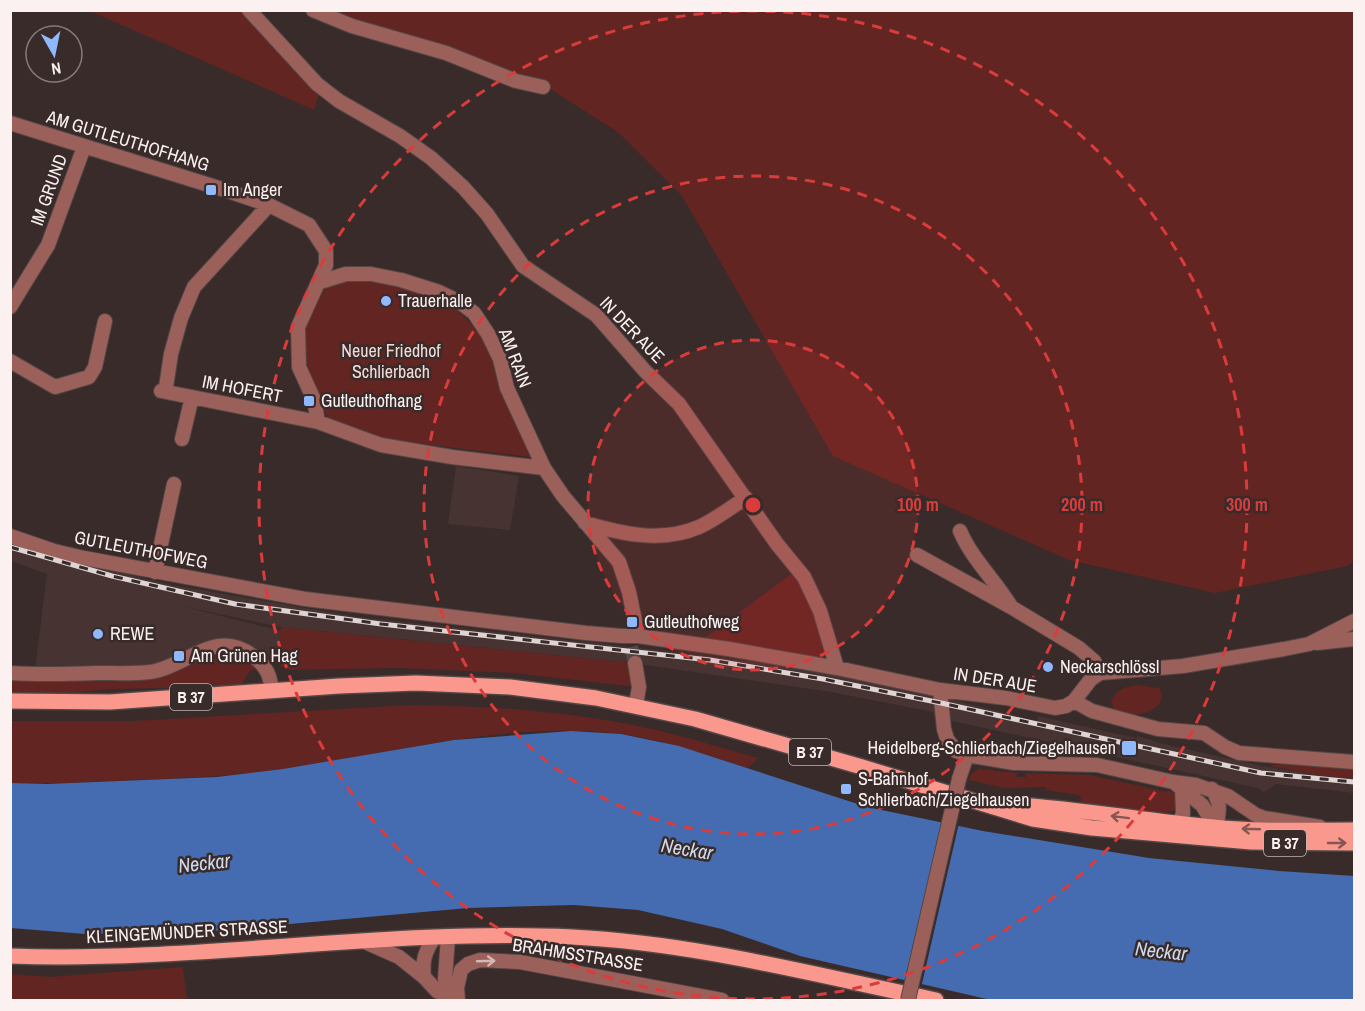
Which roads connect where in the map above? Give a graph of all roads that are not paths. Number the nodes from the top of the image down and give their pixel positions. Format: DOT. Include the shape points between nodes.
graph roads {
  1 [pos="249,10"];
  2 [pos="314,10"];
  3 [pos="543,87"];
  4 [pos="10,123"];
  5 [pos="84,147"];
  6 [pos="269,205"];
  7 [pos="320,282"];
  8 [pos="10,307"];
  9 [pos="105,321"];
  10 [pos="10,361"];
  11 [pos="192,397"];
  12 [pos="318,422"];
  13 [pos="182,440"];
  14 [pos="544,468"];
  15 [pos="174,484"];
  16 [pos="746,498"];
  17 [pos="585,523"];
  18 [pos="960,531"];
  19 [pos="10,536"];
  20 [pos="917,555"];
  21 [pos="155,572"];
  22 [pos="1011,607"];
  23 [pos="1354,621"];
  24 [pos="632,639"];
  25 [pos="1354,639"];
  26 [pos="1309,644"];
  27 [pos="635,663"];
  28 [pos="837,668"];
  29 [pos="10,673"];
  30 [pos="1100,673"];
  31 [pos="940,690"];
  32 [pos="272,691"];
  33 [pos="10,701"];
  34 [pos="1074,701"];
  35 [pos="636,705"];
  36 [pos="967,755"];
  37 [pos="1354,762"];
  38 [pos="1177,785"];
  39 [pos="1212,789"];
  40 [pos="983,803"];
  41 [pos="1178,824"];
  42 [pos="1328,830"];
  43 [pos="1354,830"];
  44 [pos="1216,833"];
  45 [pos="1354,843"];
  46 [pos="441,937"];
  47 [pos="365,942"];
  48 [pos="10,956"];
  49 [pos="424,977"];
  50 [pos="454,999"];
  51 [pos="722,1000"];
  52 [pos="908,1000"];
  53 [pos="936,1000"];
  1 -- 16 [label="street, IN DER AUE" via="322,88 400,136 464,187 523,266 596,315 679,404"];
  2 -- 3 [label="street" via="368,32 446,53 516,81"];
  4 -- 5 [label="street, AM GUTLEUTHOFHANG"];
  5 -- 6 [label="street, AM GUTLEUTHOFHANG"];
  5 -- 8 [label="street, IM GRUND" via="48,245"];
  6 -- 7 [label="street, AM GUTLEUTHOFHANG" via="309,225 321,242 326,265"];
  6 -- 11 [label="street, IM HOFERT" via="194,287 181,318 163,391"];
  7 -- 12 [label="street, AM GUTLEUTHOFHANG" via="298,327 299,367 314,400"];
  7 -- 14 [label="street, AM RAIN" via="346,274 401,280 439,292 474,314 500,359 507,387"];
  9 -- 10 [label="street" via="90,377 54,387"];
  11 -- 12 [label="street, IM HOFERT"];
  11 -- 13 [label="street"];
  12 -- 14 [label="street" via="381,445"];
  14 -- 17 [label="street"];
  15 -- 21 [label="street"];
  16 -- 17 [label="street" via="679,534 616,532"];
  16 -- 28 [label="street, IN DER AUE" via="807,581"];
  17 -- 24 [label="street" via="619,562 629,592"];
  18 -- 22 [label="street" via="973,556"];
  19 -- 21 [label="street, GUTLEUTHOFWEG" via="54,551"];
  20 -- 22 [label="street"];
  21 -- 24 [label="street, GUTLEUTHOFWEG" via="304,599"];
  22 -- 30 [label="street" via="1085,652"];
  23 -- 26 [label="street"];
  24 -- 28 [label="street, GUTLEUTHOFWEG" via="729,649"];
  25 -- 26 [label="street"];
  26 -- 30 [label="street" via="1184,666"];
  27 -- 35 [label="street" via="639,687"];
  28 -- 31 [label="street, IN DER AUE"];
  29 -- 32 [label="street" via="149,672 205,649 225,646 246,651 263,664 270,675"];
  30 -- 34 [label="street"];
  31 -- 34 [label="street, IN DER AUE" via="1055,708"];
  31 -- 36 [label="street, IN DER AUE" via="945,736 956,751"];
  32 -- 33 [label="main road, B 37" via="110,702"];
  32 -- 35 [label="main road, B 37" via="436,683 510,687"];
  34 -- 37 [label="street" via="1092,711 1158,729 1204,733 1239,753"];
  35 -- 40 [label="main road, B 37"];
  36 -- 38 [label="street" via="1014,763 1097,765"];
  36 -- 52 [label="street, bridge"];
  38 -- 39 [label="street"];
  38 -- 41 [label="street" via="1184,814"];
  38 -- 44 [label="street" via="1202,805"];
  39 -- 42 [label="street" via="1264,818"];
  39 -- 44 [label="street" via="1221,811"];
  41 -- 40 [label="main road, B 37, one-way" via="1043,806"];
  40 -- 44 [label="main road, B 37" via="1033,819 1092,828"];
  41 -- 44 [label="main road, B 37"];
  42 -- 43 [label="main road, B 37"];
  42 -- 44 [label="main road, B 37, one-way"];
  44 -- 45 [label="main road, B 37, one-way" via="1251,842"];
  46 -- 47 [label="main road, KLEINGEMÜNDER STRASSE"];
  46 -- 49 [label="street" via="424,952"];
  46 -- 50 [label="street" via="445,979"];
  46 -- 53 [label="main road, KLEINGEMÜNDER STRASSE" via="572,937 682,949"];
  47 -- 48 [label="main road, KLEINGEMÜNDER STRASSE" via="157,955"];
  47 -- 49 [label="street, KLEINGEMÜNDER STRASSE" via="399,957"];
  49 -- 50 [label="street, KLEINGEMÜNDER STRASSE" via="431,987"];
  50 -- 51 [label="street, BRAHMSSTRASSE, one-way" via="462,970 474,961 489,960 520,962"];
}
